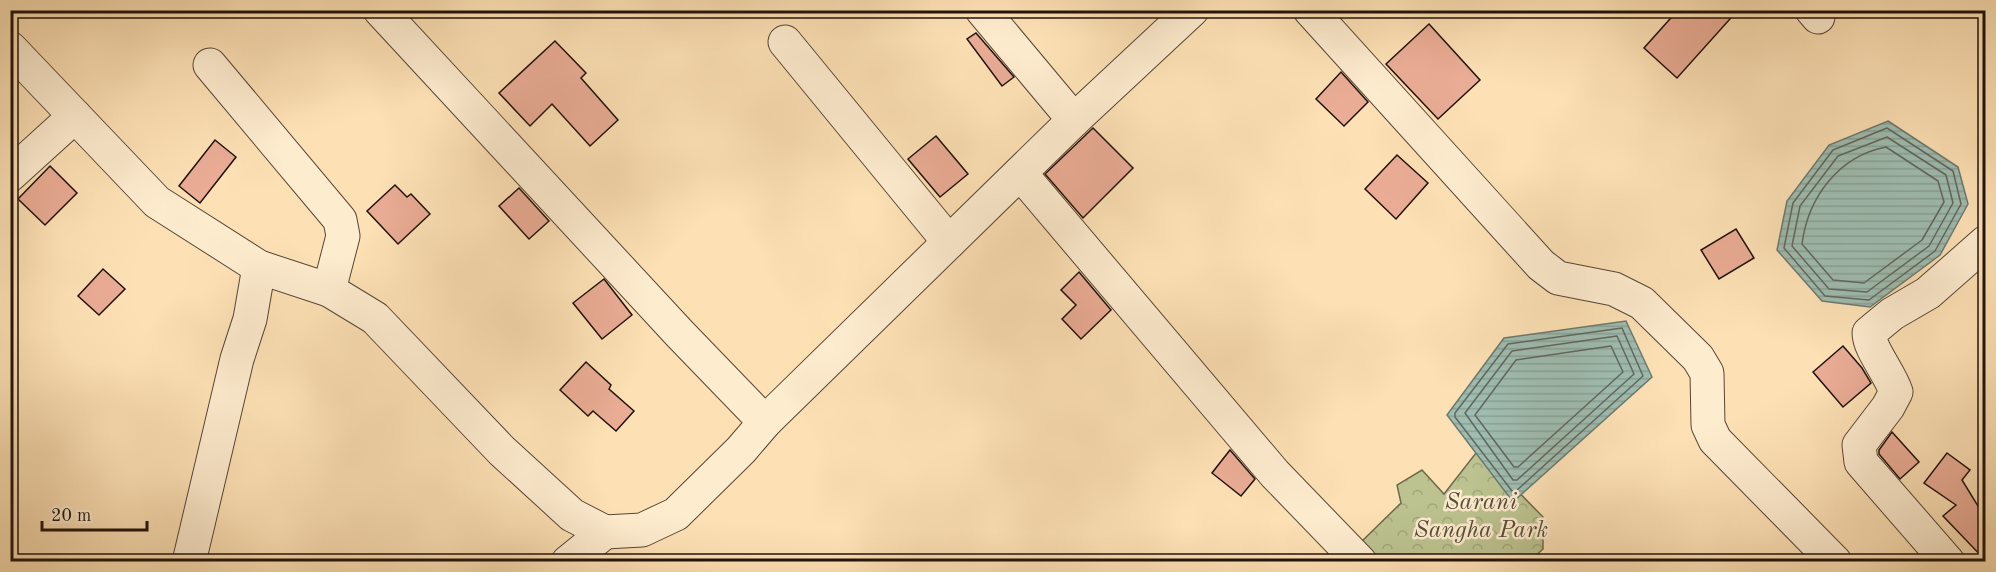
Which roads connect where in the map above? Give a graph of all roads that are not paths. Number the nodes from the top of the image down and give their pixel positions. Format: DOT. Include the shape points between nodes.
graph roads {
  1 [pos="380,10"];
  2 [pos="982,10"];
  3 [pos="1192,10"];
  4 [pos="1310,10"];
  5 [pos="785,42"];
  6 [pos="10,48"];
  7 [pos="210,65"];
  8 [pos="75,116"];
  9 [pos="1074,120"];
  10 [pos="1020,173"];
  11 [pos="10,175"];
  12 [pos="949,242"];
  13 [pos="1986,242"];
  14 [pos="259,267"];
  15 [pos="328,290"];
  16 [pos="765,422"];
  17 [pos="605,531"];
  18 [pos="189,561"];
  19 [pos="568,561"];
  20 [pos="1360,561"];
  21 [pos="1835,561"];
  22 [pos="1947,561"];
  1 -- 16 [label="street"];
  2 -- 9 [label="street"];
  3 -- 9 [label="street"];
  4 -- 21 [label="street" via="1541,265 1558,278 1614,289 1642,303 1698,358 1707,373 1708,425 1715,440"];
  5 -- 12 [label="street"];
  6 -- 8 [label="street"];
  7 -- 15 [label="street" via="340,220 343,236"];
  8 -- 11 [label="street"];
  8 -- 14 [label="street" via="157,202"];
  9 -- 10 [label="street"];
  10 -- 12 [label="street"];
  10 -- 20 [label="street" via="1275,474"];
  12 -- 16 [label="street"];
  13 -- 22 [label="street" via="1928,293 1869,333 1869,342 1896,392 1859,445 1861,462"];
  14 -- 15 [label="street"];
  14 -- 18 [label="street" via="250,320 237,359"];
  15 -- 17 [label="street" via="375,318 502,451 572,515"];
  16 -- 17 [label="street" via="676,514 642,530"];
  17 -- 19 [label="street"];
}
